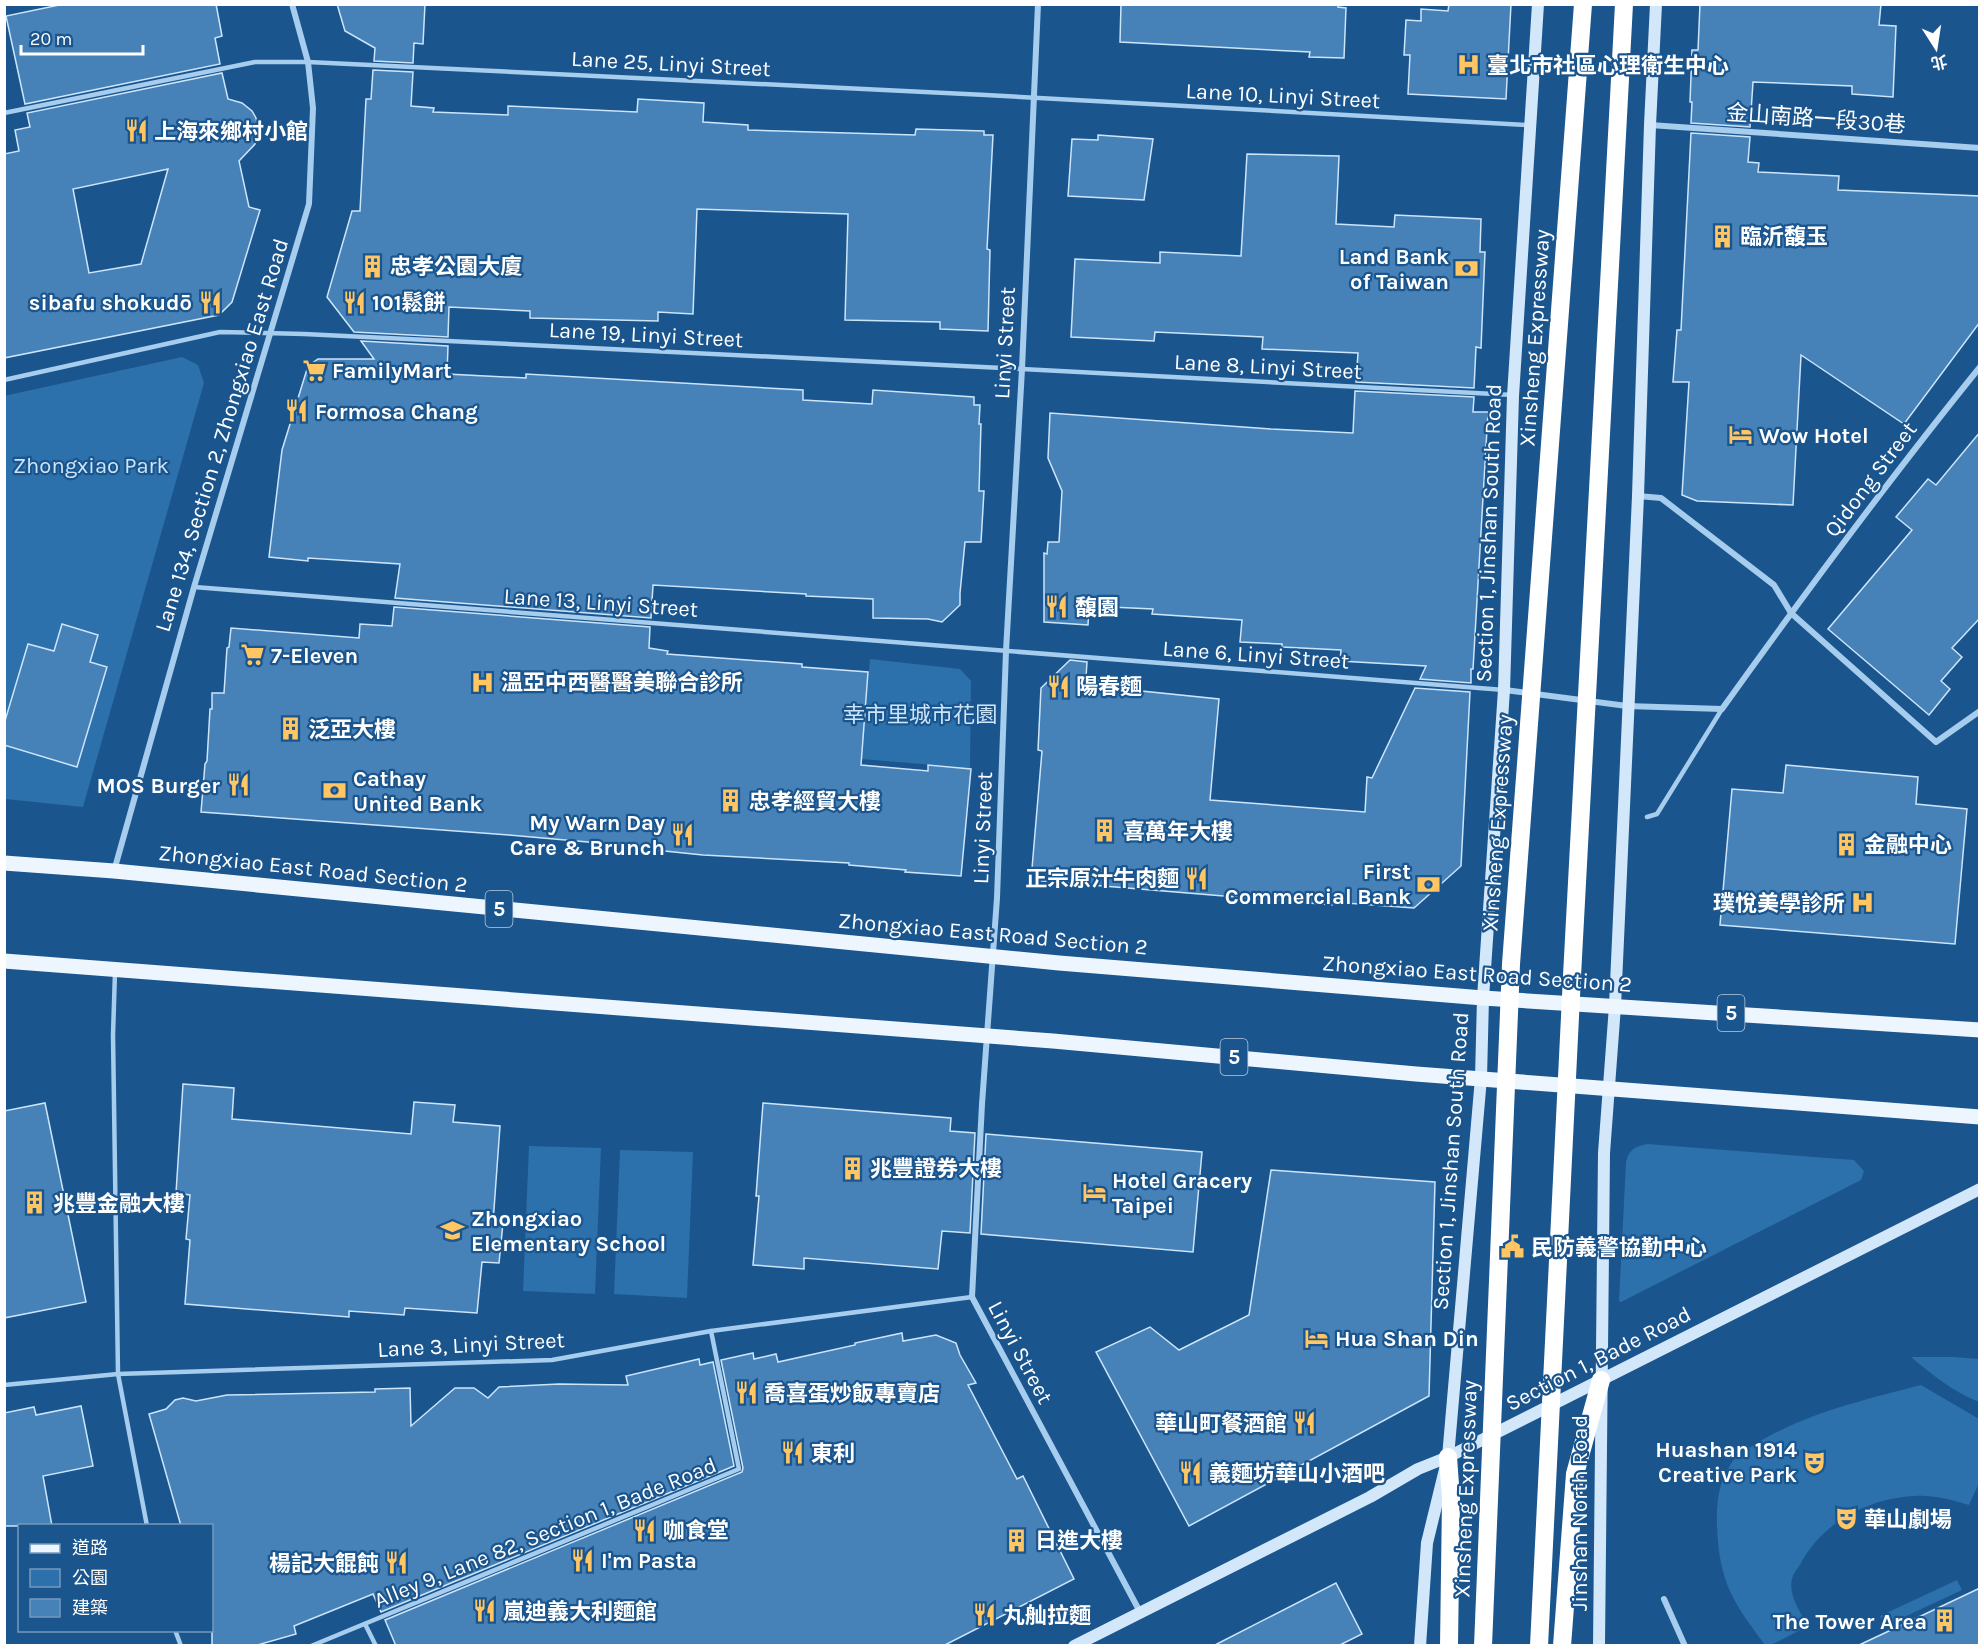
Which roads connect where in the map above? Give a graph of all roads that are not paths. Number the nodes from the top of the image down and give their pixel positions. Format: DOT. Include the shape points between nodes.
graph roads {
  1 [pos="292,4"];
  2 [pos="1038,4"];
  3 [pos="1538,4"];
  4 [pos="1583,4"];
  5 [pos="1623,4"];
  6 [pos="1656,4"];
  7 [pos="308,62"];
  8 [pos="1032,97"];
  9 [pos="4,113"];
  10 [pos="1650,125"];
  11 [pos="1531,126"];
  12 [pos="1980,147"];
  13 [pos="269,333"];
  14 [pos="1980,367"];
  15 [pos="1022,369"];
  16 [pos="4,380"];
  17 [pos="1513,396"];
  18 [pos="1638,496"];
  19 [pos="194,587"];
  20 [pos="1791,613"];
  21 [pos="1006,651"];
  22 [pos="1504,690"];
  23 [pos="1627,706"];
  24 [pos="1722,709"];
  25 [pos="1980,711"];
  26 [pos="1647,817"];
  27 [pos="4,863"];
  28 [pos="114,871"];
  29 [pos="993,956"];
  30 [pos="4,961"];
  31 [pos="115,969"];
  32 [pos="1483,998"];
  33 [pos="1615,1006"];
  34 [pos="1980,1030"];
  35 [pos="987,1037"];
  36 [pos="1481,1078"];
  37 [pos="1608,1089"];
  38 [pos="1980,1117"];
  39 [pos="1980,1189"];
  40 [pos="972,1297"];
  41 [pos="711,1331"];
  42 [pos="118,1374"];
  43 [pos="1601,1380"];
  44 [pos="4,1384"];
  45 [pos="1448,1457"];
  46 [pos="147,1524"];
  47 [pos="1664,1599"];
  48 [pos="1140,1612"];
  49 [pos="365,1624"];
  50 [pos="311,1646"];
  51 [pos="376,1646"];
  52 [pos="1074,1646"];
  53 [pos="1420,1646"];
  54 [pos="1449,1646"];
  55 [pos="1483,1646"];
  56 [pos="1539,1646"];
  57 [pos="1562,1646"];
  58 [pos="1599,1646"];
  59 [pos="1685,1646"];
  1 -- 7 [label="street, Lane 134, Section 2, Zhongxiao East Road"];
  2 -- 8 [label="street, Linyi Street"];
  3 -- 11 [label="street, Section 1, Jinshan South Road"];
  4 -- 55 [label="highway, Xinsheng Expressway, bridge" via="1511,964"];
  5 -- 56 [label="highway, bridge"];
  6 -- 10 [label="street"];
  7 -- 8 [label="lane, Lane 25, Linyi Street"];
  7 -- 9 [label="lane, Lane 25, Linyi Street" via="255,62"];
  7 -- 13 [label="street, Lane 134, Section 2, Zhongxiao East Road" via="313,108 309,204"];
  8 -- 11 [label="lane, Lane 10, Linyi Street"];
  8 -- 15 [label="street, Linyi Street"];
  10 -- 12 [label="street, 金山南路一段30巷"];
  10 -- 18 [label="street"];
  11 -- 17 [label="street, Section 1, Jinshan South Road"];
  13 -- 15 [label="lane, Lane 19, Linyi Street"];
  13 -- 16 [label="lane, Lane 19, Linyi Street" via="220,332"];
  13 -- 19 [label="street, Lane 134, Section 2, Zhongxiao East Road"];
  14 -- 20 [label="street, Qidong Street"];
  15 -- 17 [label="lane, Lane 8, Linyi Street"];
  15 -- 21 [label="street, Linyi Street"];
  17 -- 22 [label="street, Section 1, Jinshan South Road"];
  18 -- 20 [label="street" via="1661,498 1773,585"];
  18 -- 23 [label="street"];
  19 -- 21 [label="lane, Lane 13, Linyi Street"];
  19 -- 28 [label="street, Lane 134, Section 2, Zhongxiao East Road"];
  20 -- 24 [label="street, Qidong Street"];
  20 -- 25 [label="street" via="1936,742"];
  21 -- 22 [label="lane, Lane 6, Linyi Street"];
  21 -- 29 [label="street, Linyi Street"];
  22 -- 23 [label="street"];
  22 -- 32 [label="street, Section 1, Jinshan South Road"];
  23 -- 24 [label="street"];
  23 -- 33 [label="street"];
  24 -- 26 [label="lane" via="1657,814"];
  27 -- 28 [label="main road, Zhongxiao East Road Section 2 / 5"];
  28 -- 29 [label="main road, Zhongxiao East Road Section 2 / 5"];
  29 -- 32 [label="main road, Zhongxiao East Road Section 2 / 5"];
  29 -- 35 [label="street, Linyi Street"];
  30 -- 31 [label="main road, 5"];
  31 -- 35 [label="main road, 5"];
  31 -- 42 [label="lane"];
  32 -- 33 [label="main road, Zhongxiao East Road Section 2 / 5"];
  32 -- 36 [label="street, Section 1, Jinshan South Road"];
  33 -- 34 [label="main road, Zhongxiao East Road Section 2 / 5"];
  33 -- 37 [label="street"];
  35 -- 36 [label="main road, 5"];
  35 -- 40 [label="street, Linyi Street"];
  36 -- 37 [label="main road, 5"];
  36 -- 45 [label="street, Section 1, Jinshan South Road"];
  37 -- 38 [label="main road, 5"];
  37 -- 43 [label="street"];
  39 -- 43 [label="street, Section 1, Bade Road"];
  40 -- 41 [label="lane, Lane 3, Linyi Street"];
  40 -- 48 [label="street, Linyi Street"];
  41 -- 42 [label="lane, Lane 3, Linyi Street" via="552,1360"];
  41 -- 49 [label="lane, Alley 9, Lane 82, Section 1, Bade Road" via="739,1469"];
  42 -- 44 [label="lane, Lane 3, Linyi Street"];
  42 -- 46 [label="lane"];
  43 -- 45 [label="street, Section 1, Bade Road"];
  43 -- 57 [label="highway" via="1575,1474"];
  43 -- 58 [label="street, Jinshan North Road"];
  45 -- 48 [label="street, Section 1, Bade Road"];
  45 -- 53 [label="street" via="1427,1544"];
  45 -- 54 [label="highway"];
  47 -- 59 [label="street"];
  48 -- 52 [label="street, Section 1, Bade Road"];
  49 -- 50 [label="lane"];
  49 -- 51 [label="lane"];
}
